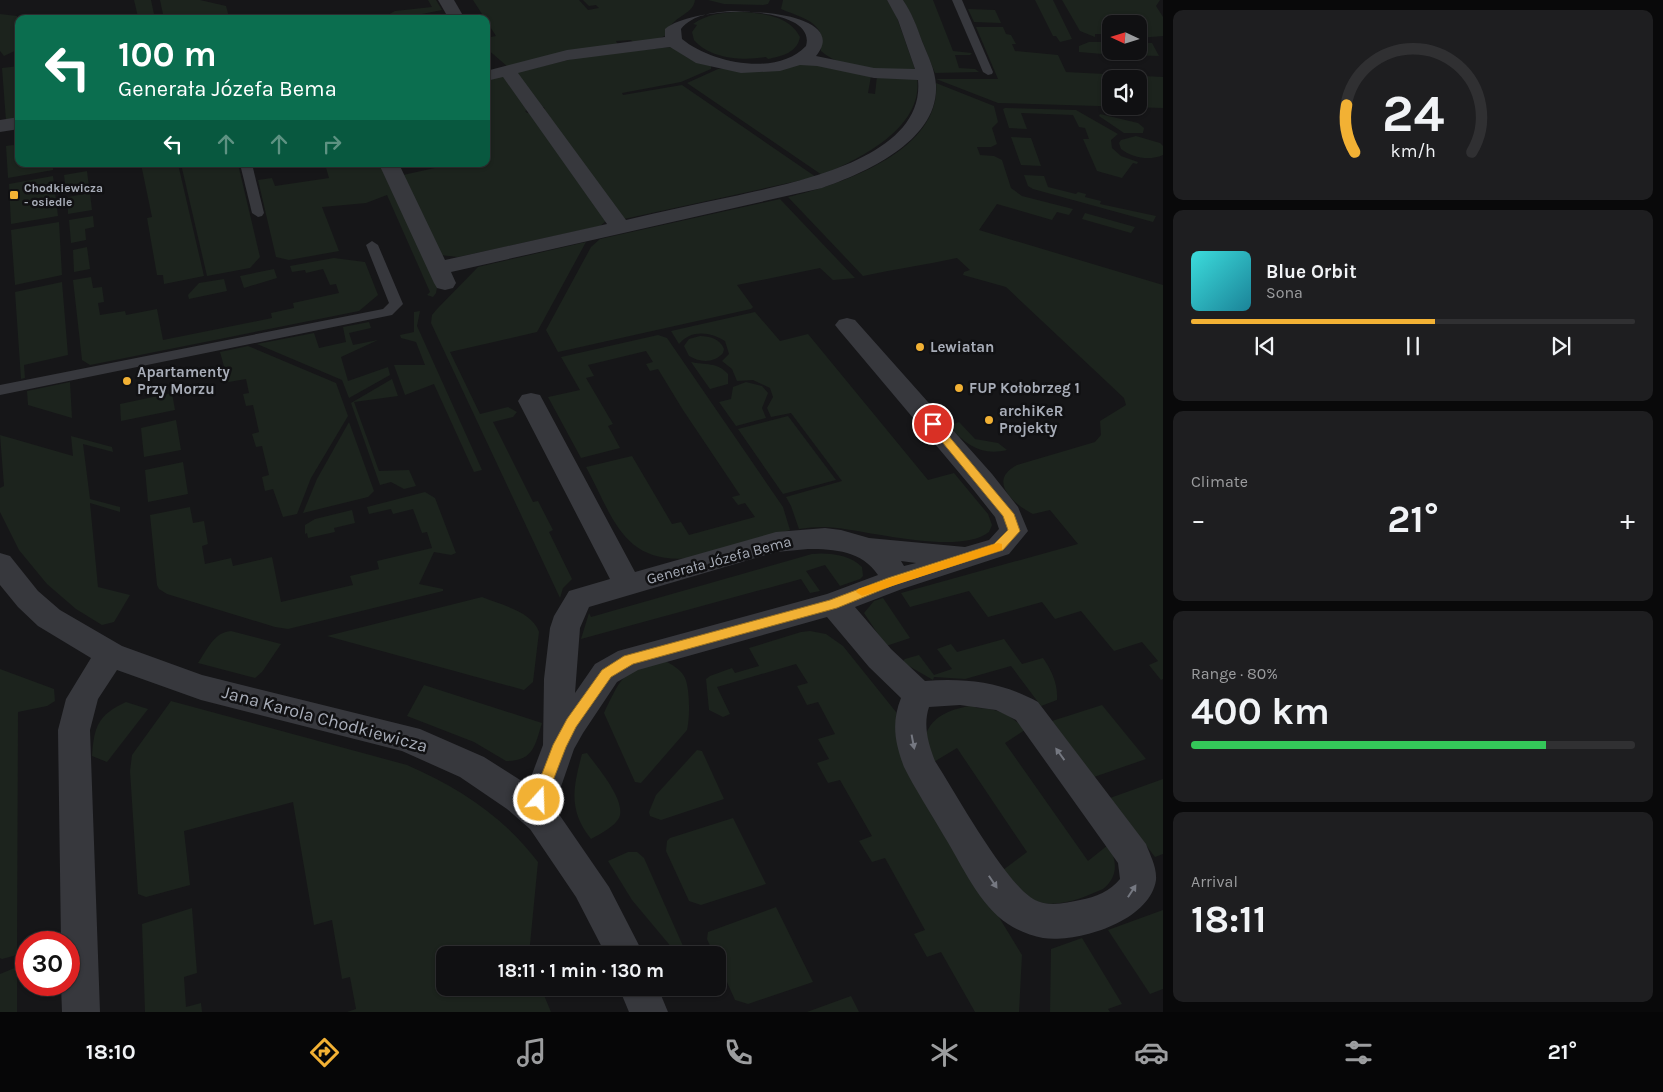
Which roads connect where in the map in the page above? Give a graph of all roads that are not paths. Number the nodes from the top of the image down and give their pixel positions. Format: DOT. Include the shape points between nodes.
graph roads {
  1 [pos="446,0"];
  2 [pos="895,0"];
  3 [pos="957,0"];
  4 [pos="774,5"];
  5 [pos="455,15"];
  6 [pos="674,41"];
  7 [pos="814,47"];
  8 [pos="798,60"];
  9 [pos="843,67"];
  10 [pos="508,71"];
  11 [pos="988,72"];
  12 [pos="490,75"];
  13 [pos="926,75"];
  14 [pos="15,124"];
  15 [pos="0,126"];
  16 [pos="247,167"];
  17 [pos="391,167"];
  18 [pos="258,213"];
  19 [pos="620,227"];
  20 [pos="372,245"];
  21 [pos="847,325"];
  22 [pos="0,390"];
  23 [pos="531,401"];
  24 [pos="869,548"];
  25 [pos="974,557"];
  26 [pos="0,564"];
  27 [pos="892,581"];
  28 [pos="628,585"];
  29 [pos="833,604"];
  30 [pos="112,655"];
  31 [pos="918,695"];
  32 [pos="560,745"];
  33 [pos="535,811"];
  34 [pos="621,946"];
  35 [pos="642,996"];
  36 [pos="81,1012"];
  37 [pos="649,1012"];
  1 -- 5 [label="street"];
  2 -- 13 [label="street"];
  3 -- 11 [label="lane"];
  4 -- 6 [label="street" via="698,11 676,24"];
  4 -- 7 [label="street" via="807,25 816,39"];
  6 -- 8 [label="street" via="694,57 722,65 766,67"];
  6 -- 10 [label="street" via="567,55"];
  7 -- 8 [label="street"];
  7 -- 9 [label="street"];
  8 -- 9 [label="street"];
  9 -- 13 [label="street" via="874,73"];
  10 -- 12 [label="street"];
  10 -- 19 [label="street"];
  13 -- 19 [label="street" via="926,96 913,124 890,147 854,169 815,184"];
  14 -- 15 [label="street"];
  16 -- 18 [label="lane"];
  17 -- 19 [label="street" via="441,276"];
  20 -- 22 [label="lane" via="396,304 387,312"];
  21 -- 25 [label="street, Generała Józefa Bema" via="1008,514 1014,531 998,547"];
  23 -- 28 [label="street, Generała Józefa Bema"];
  24 -- 25 [label="street, Generała Józefa Bema"];
  24 -- 27 [label="street, Generała Józefa Bema" via="885,559 893,572"];
  24 -- 28 [label="street, Generała Józefa Bema" via="832,539 776,542"];
  25 -- 27 [label="street, Generała Józefa Bema"];
  26 -- 30 [label="street, Jana Karola Chodkiewicza" via="28,599 49,618"];
  27 -- 29 [label="street, Generała Józefa Bema"];
  28 -- 32 [label="street, Generała Józefa Bema" via="579,599 568,616 558,717"];
  29 -- 31 [label="street" via="880,658"];
  29 -- 32 [label="street, Generała Józefa Bema" via="629,660 606,673"];
  30 -- 33 [label="street, Jana Karola Chodkiewicza" via="202,686 430,746 461,760"];
  30 -- 36 [label="street" via="85,690 74,730"];
  31 -- 31 [label="street, one-way" via="910,727 921,767 993,883 1014,908 1033,918 1065,922 1128,898 1136,887 1139,873 1133,855 1027,711 986,693"];
  32 -- 33 [label="street, Generała Józefa Bema"];
  33 -- 34 [label="street, Jana Karola Chodkiewicza" via="604,910"];
  35 -- 37 [label="street"];
}
